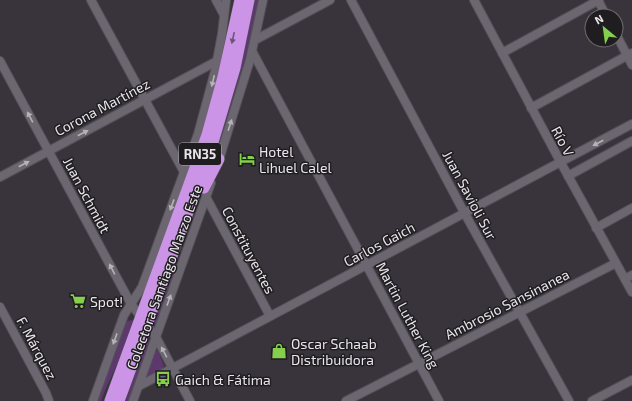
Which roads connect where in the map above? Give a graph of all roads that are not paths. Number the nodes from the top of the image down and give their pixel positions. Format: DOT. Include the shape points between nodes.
graph roads {
  1 [pos="91,0"];
  2 [pos="216,0"];
  3 [pos="226,0"];
  4 [pos="240,0"];
  5 [pos="249,0"];
  6 [pos="263,0"];
  7 [pos="330,0"];
  8 [pos="351,0"];
  9 [pos="474,0"];
  10 [pos="598,0"];
  11 [pos="224,15"];
  12 [pos="255,40"];
  13 [pos="624,45"];
  14 [pos="252,51"];
  15 [pos="502,53"];
  16 [pos="630,54"];
  17 [pos="0,61"];
  18 [pos="217,61"];
  19 [pos="632,65"];
  20 [pos="145,99"];
  21 [pos="531,108"];
  22 [pos="632,124"];
  23 [pos="632,141"];
  24 [pos="48,151"];
  25 [pos="219,159"];
  26 [pos="560,163"];
  27 [pos="184,172"];
  28 [pos="568,176"];
  29 [pos="0,177"];
  30 [pos="206,197"];
  31 [pos="632,208"];
  32 [pos="465,214"];
  33 [pos="596,228"];
  34 [pos="616,263"];
  35 [pos="367,265"];
  36 [pos="628,277"];
  37 [pos="161,287"];
  38 [pos="632,292"];
  39 [pos="131,304"];
  40 [pos="0,307"];
  41 [pos="519,312"];
  42 [pos="270,316"];
  43 [pos="144,320"];
  44 [pos="156,337"];
  45 [pos="125,359"];
  46 [pos="419,364"];
  47 [pos="172,368"];
  48 [pos="632,380"];
  49 [pos="138,386"];
  50 [pos="49,401"];
  51 [pos="92,401"];
  52 [pos="104,401"];
  53 [pos="110,401"];
  54 [pos="121,401"];
  55 [pos="133,401"];
  56 [pos="190,401"];
  57 [pos="346,401"];
  58 [pos="439,401"];
  59 [pos="569,401"];
  60 [pos="592,401"];
  1 -- 20 [label="street"];
  2 -- 11 [label="street"];
  3 -- 11 [label="street, Colectora Santiago Marzo Este"];
  4 -- 43 [label="highway, RN35, one-way" via="224,77 207,135"];
  5 -- 37 [label="highway, RN35" via="219,124"];
  6 -- 12 [label="street, Colectora Santiago Marzo Este"];
  7 -- 12 [label="street"];
  8 -- 32 [label="street, Juan Savioli Sur"];
  9 -- 15 [label="street, Río V"];
  10 -- 15 [label="street"];
  11 -- 18 [label="street, Colectora Santiago Marzo Este"];
  12 -- 14 [label="street, Colectora Santiago Marzo Este"];
  13 -- 16 [label="street"];
  25 -- 14 [label="street, Colectora Santiago Marzo Este, one-way"];
  14 -- 35 [label="street, Martin Luther King"];
  15 -- 21 [label="street, Río V"];
  16 -- 19 [label="street"];
  16 -- 21 [label="street"];
  24 -- 17 [label="street, Juan Schmidt, one-way"];
  18 -- 20 [label="street, Corona Martínez"];
  18 -- 27 [label="street, Colectora Santiago Marzo Este, one-way" via="201,123"];
  24 -- 20 [label="street, Corona Martínez, one-way"];
  20 -- 27 [label="street"];
  21 -- 26 [label="street, Río V"];
  22 -- 26 [label="street, Carlos Gaich, one-way"];
  23 -- 28 [label="street"];
  29 -- 24 [label="street, Corona Martínez, one-way"];
  39 -- 24 [label="street, Juan Schmidt, one-way"];
  25 -- 30 [label="street, Colectora Santiago Marzo Este"];
  25 -- 37 [label="highway" via="205,184 180,252"];
  26 -- 28 [label="street, Río V"];
  26 -- 32 [label="street, Carlos Gaich"];
  27 -- 39 [label="street, Colectora Santiago Marzo Este, one-way" via="142,288"];
  28 -- 33 [label="street, Río V"];
  30 -- 42 [label="street, Constituyentes"];
  44 -- 30 [label="street, Colectora Santiago Marzo Este, one-way"];
  31 -- 33 [label="street"];
  32 -- 35 [label="street, Carlos Gaich"];
  32 -- 41 [label="street, Juan Savioli Sur"];
  33 -- 34 [label="street, Río V"];
  34 -- 36 [label="street, Río V"];
  34 -- 41 [label="street, Ambrosio Sansinanea"];
  35 -- 42 [label="street, Carlos Gaich"];
  35 -- 46 [label="street, Martin Luther King"];
  36 -- 38 [label="street, Río V"];
  37 -- 43 [label="highway, RN35"];
  39 -- 43 [label="street, Juan Schmidt"];
  39 -- 51 [label="street, Colectora Santiago Marzo Este, one-way" via="124,315"];
  40 -- 50 [label="street, F. Márquez"];
  41 -- 46 [label="street, Ambrosio Sansinanea"];
  41 -- 59 [label="street, Juan Savioli Sur"];
  42 -- 47 [label="street, Carlos Gaich"];
  43 -- 44 [label="street, Juan Schmidt"];
  43 -- 45 [label="highway, RN35"];
  43 -- 54 [label="highway, RN35"];
  47 -- 44 [label="street, Juan Schmidt, one-way"];
  44 -- 49 [label="street, Colectora Santiago Marzo Este"];
  45 -- 52 [label="highway"];
  45 -- 53 [label="highway, RN35"];
  46 -- 57 [label="street, Ambrosio Sansinanea"];
  46 -- 58 [label="street, Martin Luther King"];
  47 -- 49 [label="street, Carlos Gaich"];
  47 -- 56 [label="street, Juan Schmidt"];
  48 -- 60 [label="street"];
  49 -- 55 [label="street, Colectora Santiago Marzo Este"];
}
